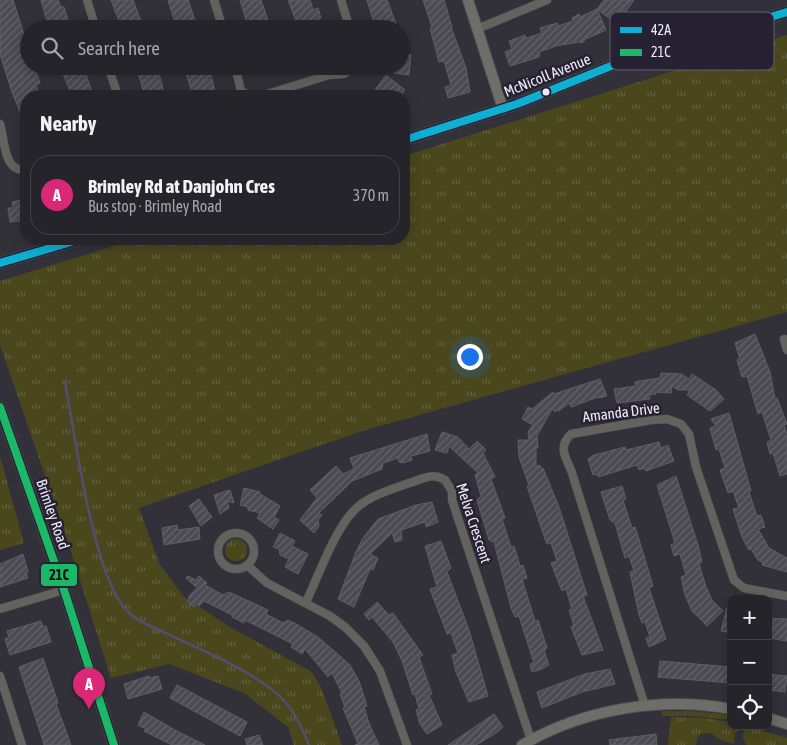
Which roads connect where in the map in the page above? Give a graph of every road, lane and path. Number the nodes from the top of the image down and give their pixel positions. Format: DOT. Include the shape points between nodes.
graph roads {
  1 [pos="87,0"];
  2 [pos="214,0"];
  3 [pos="341,0"];
  4 [pos="468,0"];
  5 [pos="547,0"];
  6 [pos="787,12"];
  7 [pos="774,16"];
  8 [pos="93,20"];
  9 [pos="220,20"];
  10 [pos="347,20"];
  11 [pos="477,29"];
  12 [pos="610,66"];
  13 [pos="111,75"];
  14 [pos="237,75"];
  15 [pos="336,75"];
  16 [pos="116,90"];
  17 [pos="241,90"];
  18 [pos="281,90"];
  19 [pos="502,109"];
  20 [pos="0,124"];
  21 [pos="410,138"];
  22 [pos="20,169"];
  23 [pos="61,245"];
  24 [pos="0,263"];
  25 [pos="784,339"];
  26 [pos="787,350"];
  27 [pos="0,407"];
  28 [pos="247,565"];
  29 [pos="64,590"];
  30 [pos="787,596"];
  31 [pos="306,602"];
  32 [pos="0,609"];
  33 [pos="0,676"];
  34 [pos="645,706"];
  35 [pos="727,708"];
  36 [pos="772,719"];
  37 [pos="787,724"];
  38 [pos="526,743"];
  39 [pos="22,745"];
  40 [pos="114,745"];
  41 [pos="407,745"];
  1 -- 8 [label="street"];
  2 -- 9 [label="street"];
  3 -- 10 [label="street"];
  4 -- 11 [label="main road"];
  5 -- 11 [label="street"];
  6 -- 7 [label="main road, McNicoll Avenue"];
  11 -- 19 [label="main road"];
  12 -- 19 [label="main road, McNicoll Avenue"];
  13 -- 16 [label="street"];
  14 -- 17 [label="street"];
  15 -- 18 [label="street"];
  19 -- 21 [label="main road, McNicoll Avenue"];
  20 -- 22 [label="street" via="9,163"];
  23 -- 24 [label="main road"];
  25 -- 26 [label="street"];
  27 -- 29 [label="main road, Brimley Road"];
  28 -- 28 [label="street" via="254,549 250,538 239,533 223,538 218,549 221,560 230,568"];
  28 -- 31 [label="street" via="267,583"];
  29 -- 32 [label="street"];
  29 -- 40 [label="main road, Brimley Road"];
  30 -- 34 [label="street, Amanda Drive" via="744,588 734,580 696,467 689,434 681,424 667,419 651,420 571,434 562,449"];
  31 -- 38 [label="street, Melva Crescent" via="343,524 360,505 385,491 423,477 445,480 452,491 452,500"];
  31 -- 41 [label="street" via="345,627 364,646 380,671"];
  33 -- 39 [label="street"];
  34 -- 35 [label="main road" via="707,705"];
  34 -- 38 [label="main road" via="600,714"];
  36 -- 37 [label="main road"];
}
